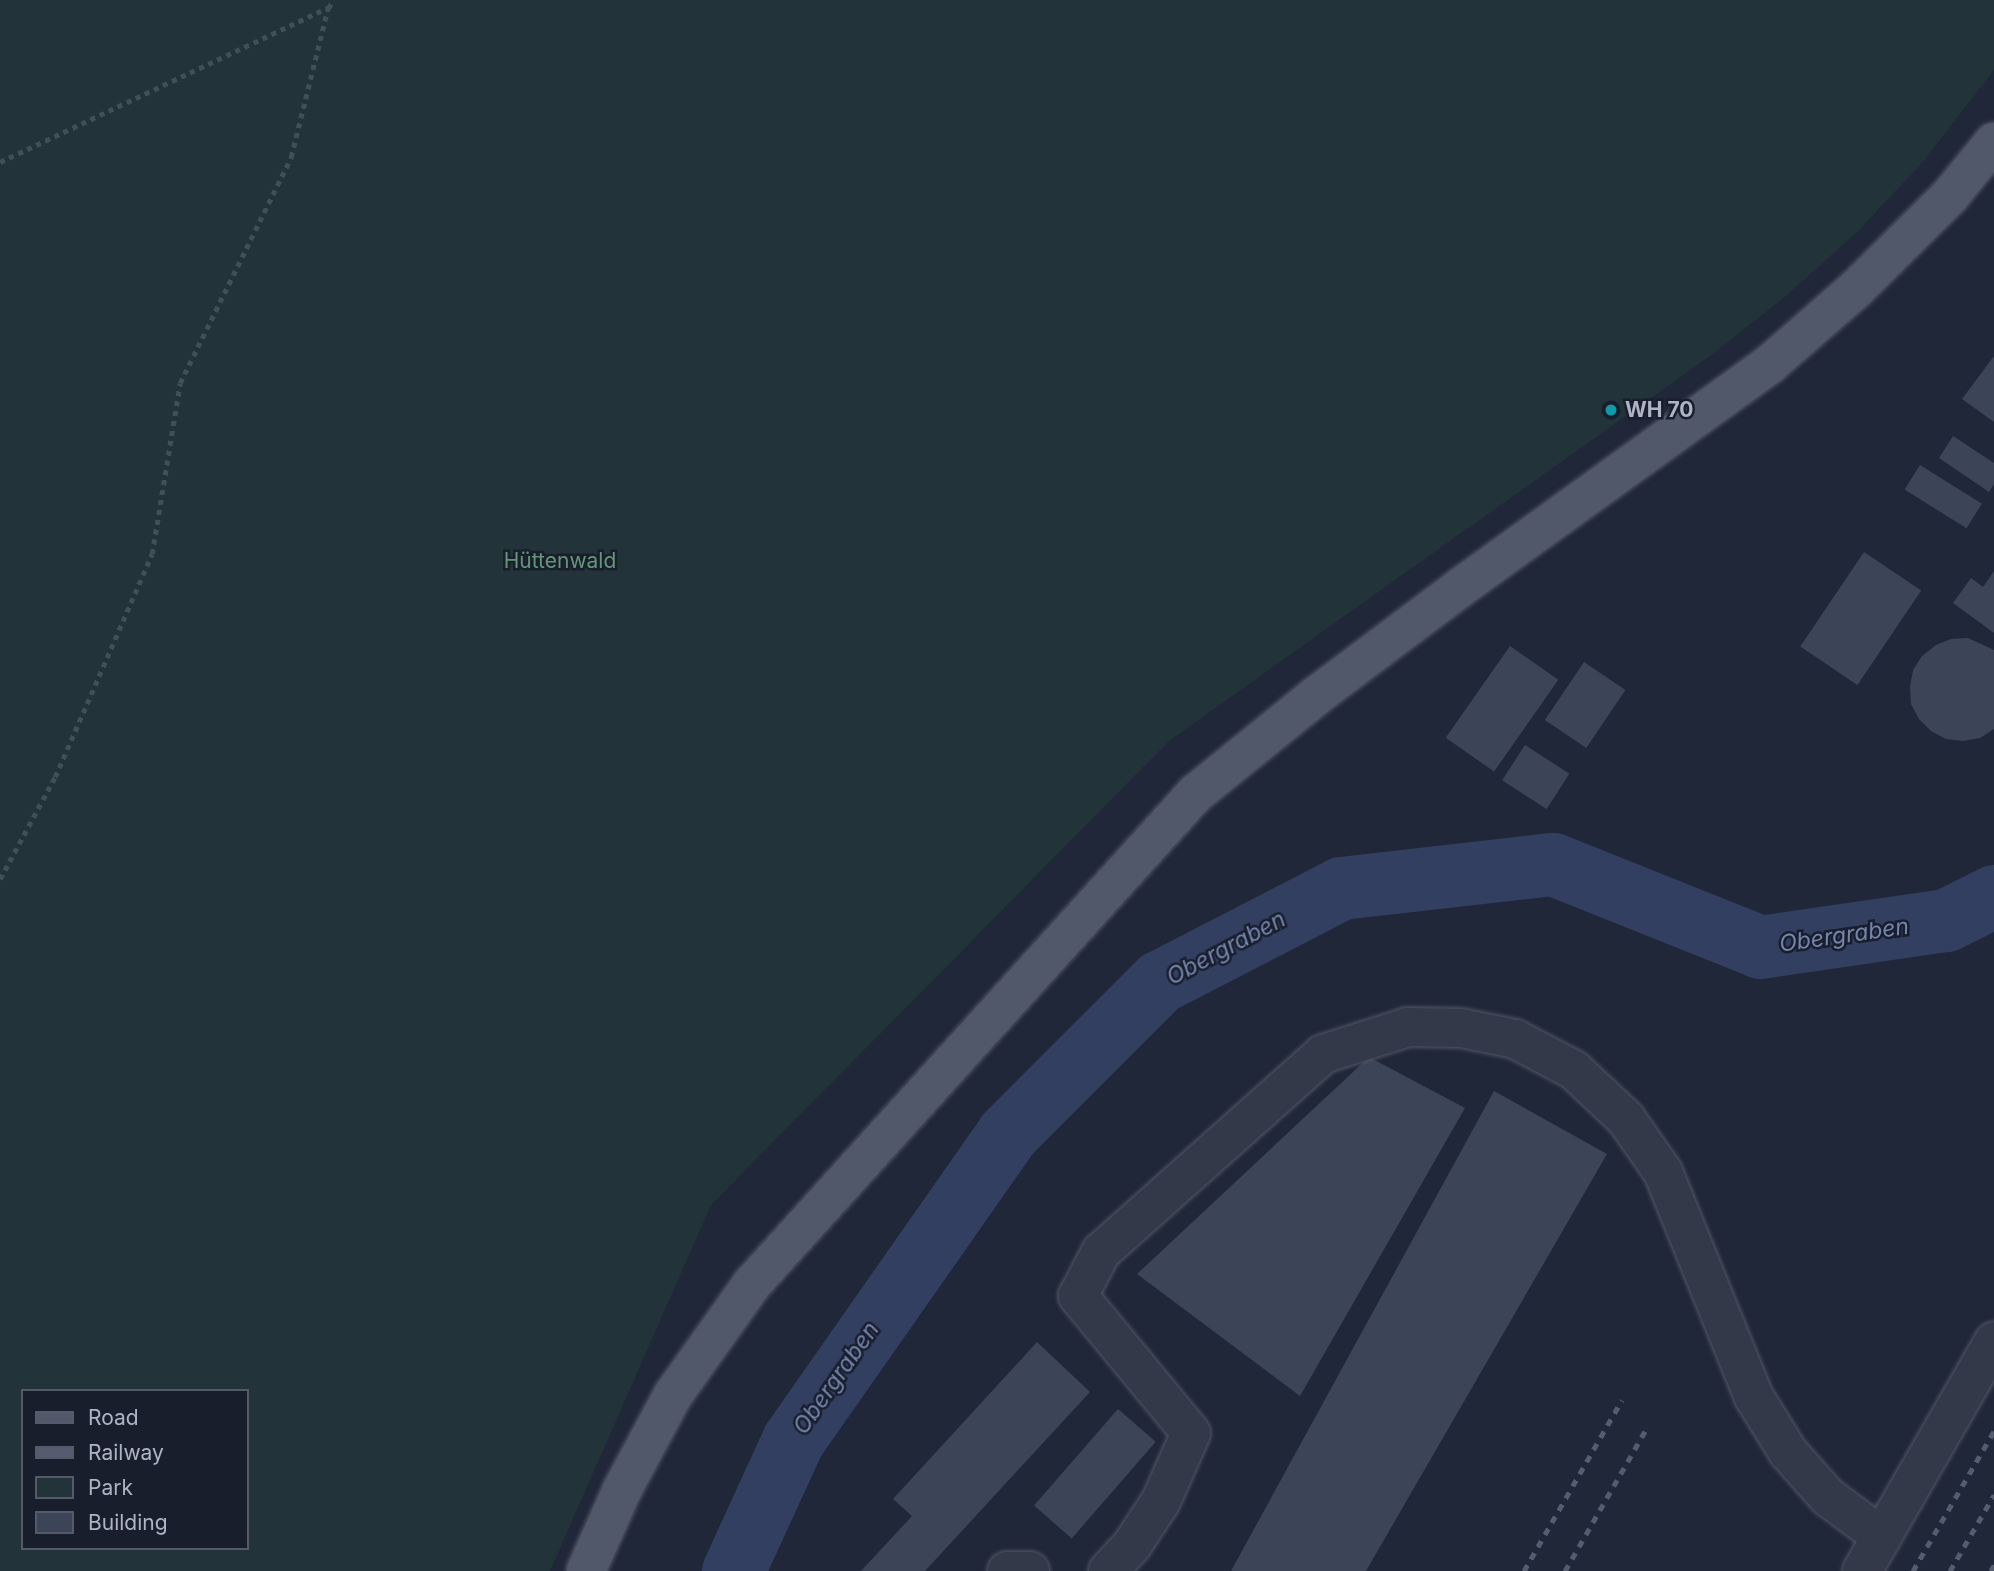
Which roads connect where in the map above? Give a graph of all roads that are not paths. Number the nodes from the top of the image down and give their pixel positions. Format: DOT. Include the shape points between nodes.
graph roads {
  1 [pos="1994,142"];
  2 [pos="1994,1341"];
  3 [pos="1882,1537"];
  4 [pos="586,1571"];
  5 [pos="1007,1571"];
  6 [pos="1030,1571"];
  7 [pos="1108,1571"];
  8 [pos="1862,1571"];
  1 -- 4 [label="main road" via="1949,197 1856,289 1770,364 1461,587 1195,794 752,1284 673,1395 622,1490"];
  2 -- 3 [label="lane"];
  3 -- 7 [label="lane" via="1828,1497 1788,1452 1767,1419 1663,1172 1626,1119 1574,1070 1515,1039 1461,1028 1408,1027 1323,1055 1101,1252 1078,1296 1191,1433 1161,1501"];
  3 -- 8 [label="lane"];
  5 -- 6 [label="lane"];
}
